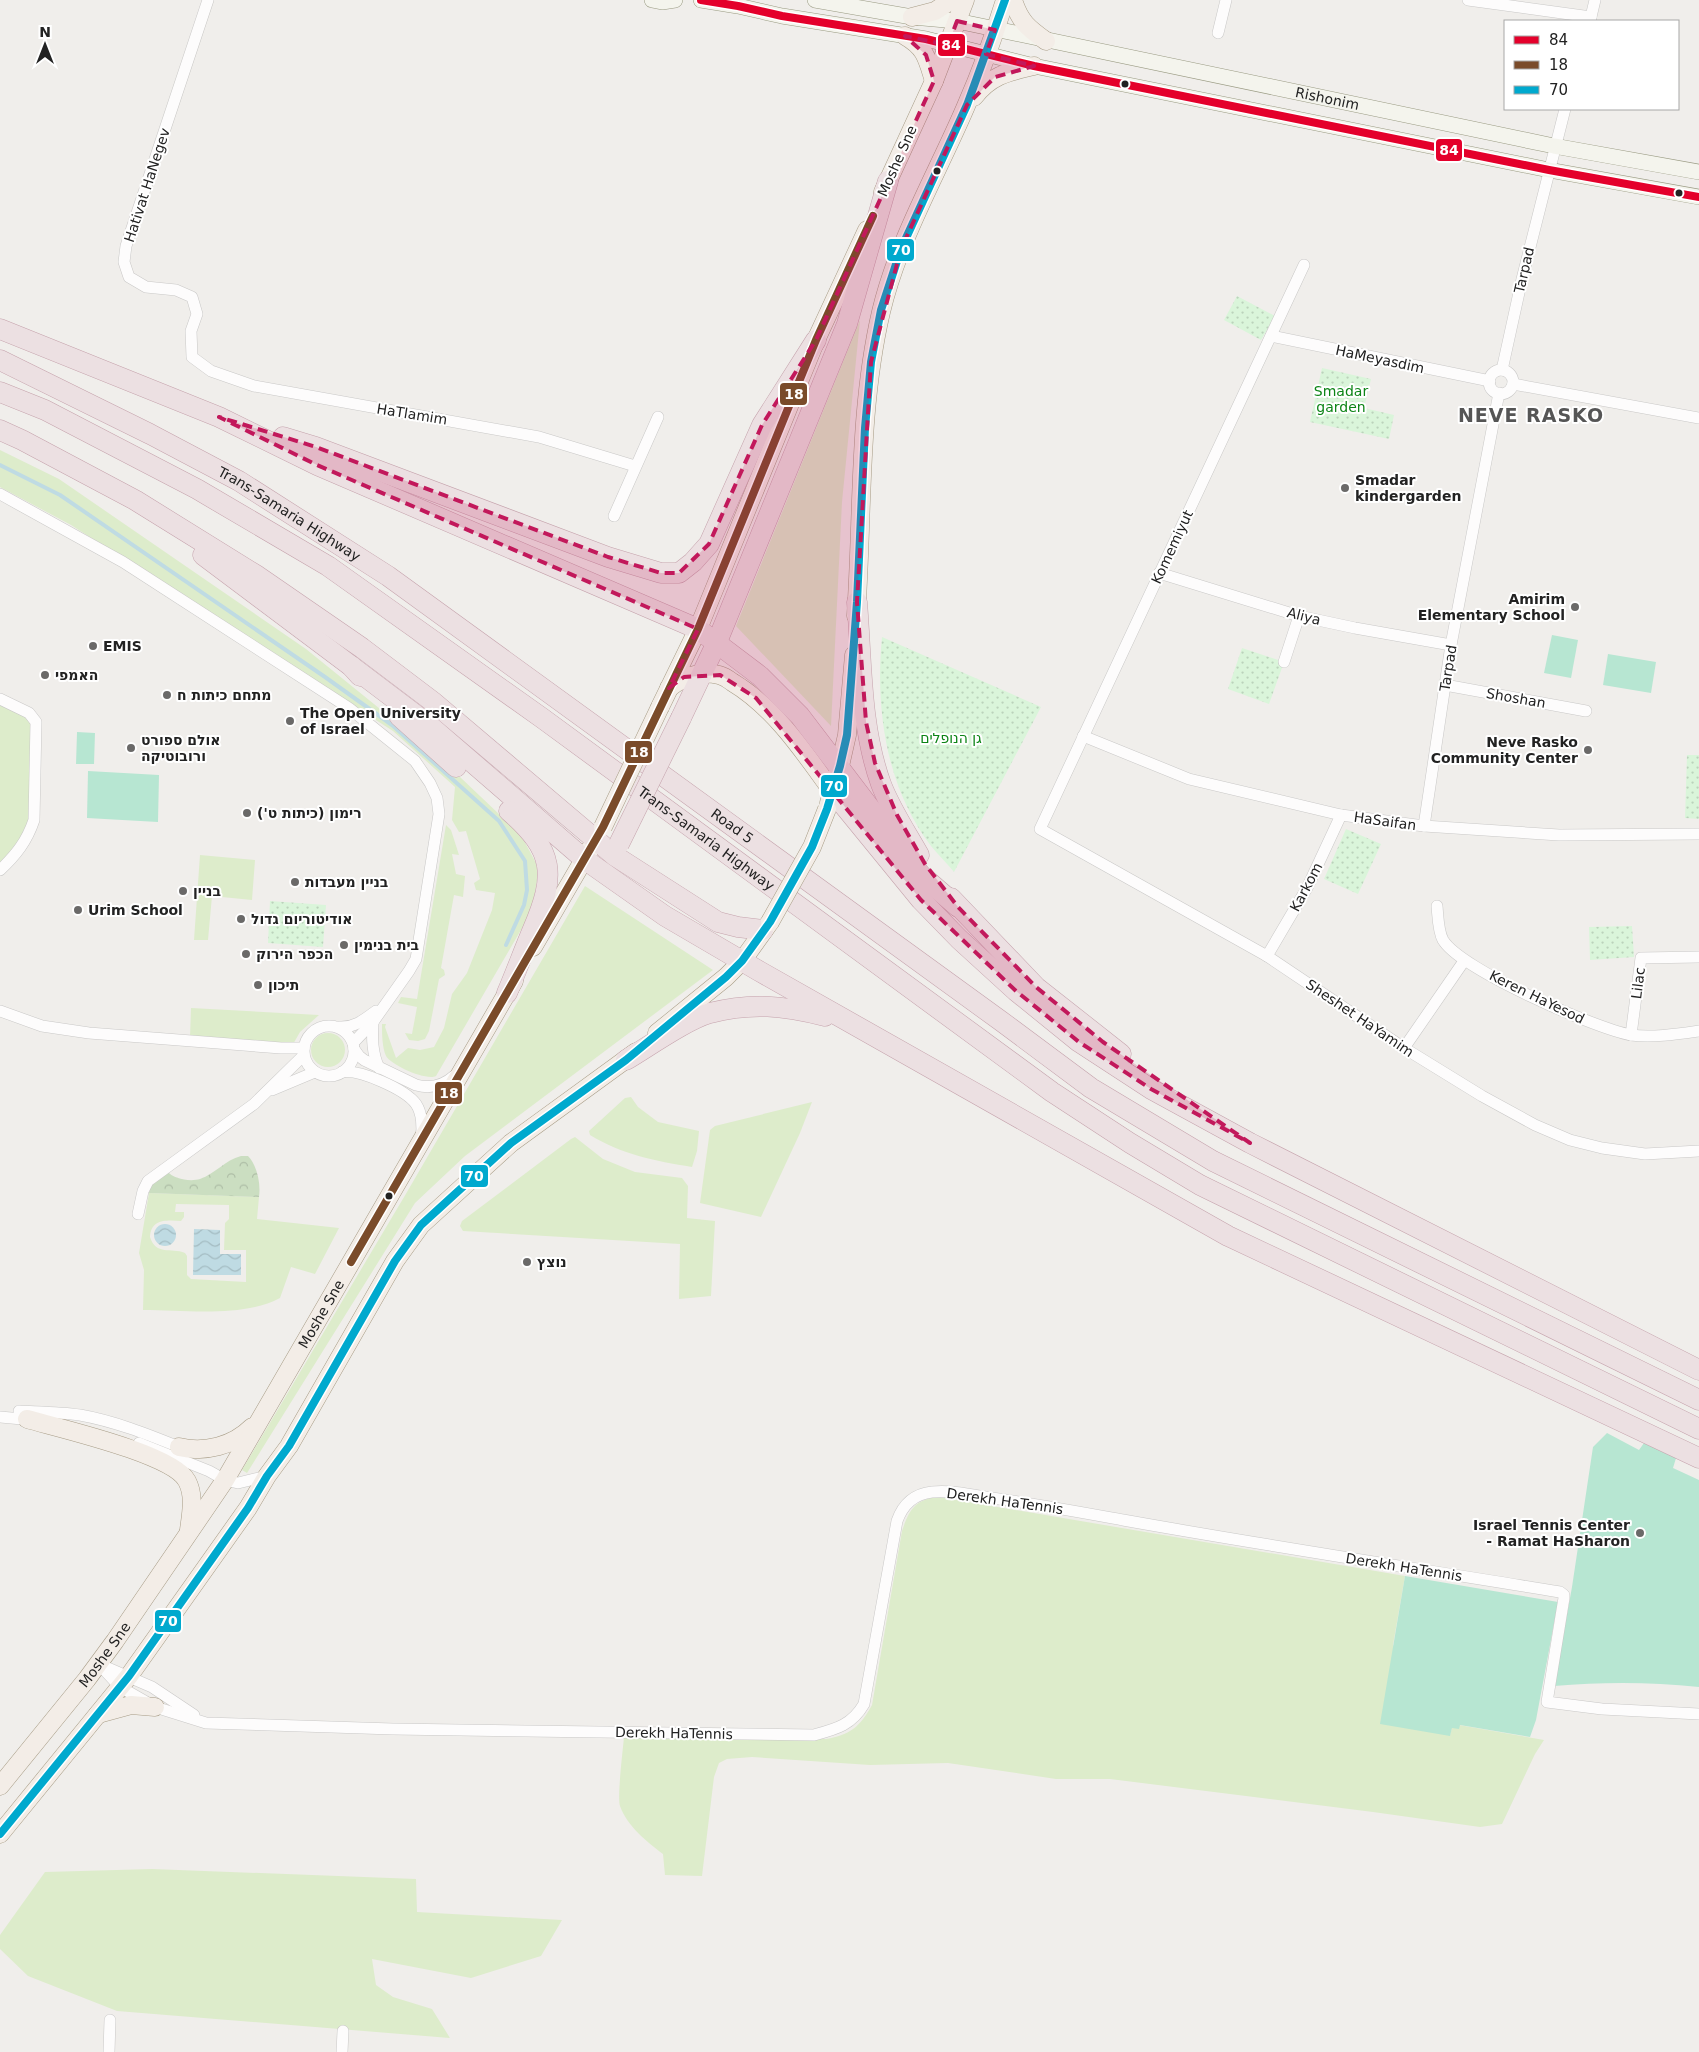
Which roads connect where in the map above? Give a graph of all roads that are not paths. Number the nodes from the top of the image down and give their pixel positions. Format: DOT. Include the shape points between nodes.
graph roads {
  1 [pos="208,0"];
  2 [pos="652,0"];
  3 [pos="675,0"];
  4 [pos="683,0"];
  5 [pos="701,0"];
  6 [pos="814,0"];
  7 [pos="952,0"];
  8 [pos="966,0"];
  9 [pos="1005,0"];
  10 [pos="1013,0"];
  11 [pos="1226,0"];
  12 [pos="1468,0"];
  13 [pos="1595,0"];
  14 [pos="912,17"];
  15 [pos="1590,19"];
  16 [pos="956,21"];
  17 [pos="995,30"];
  18 [pos="1218,33"];
  19 [pos="905,36"];
  20 [pos="1046,41"];
  21 [pos="948,45"];
  22 [pos="986,54"];
  23 [pos="1034,66"];
  24 [pos="934,81"];
  25 [pos="967,105"];
  26 [pos="1565,110"];
  27 [pos="1554,146"];
  28 [pos="1549,170"];
  29 [pos="1699,172"];
  30 [pos="888,180"];
  31 [pos="1699,197"];
  32 [pos="1304,265"];
  33 [pos="0,330"];
  34 [pos="1271,336"];
  35 [pos="816,340"];
  36 [pos="192,357"];
  37 [pos="0,360"];
  38 [pos="1502,370"];
  39 [pos="1490,381"];
  40 [pos="1512,384"];
  41 [pos="0,392"];
  42 [pos="1499,393"];
  43 [pos="219,417"];
  44 [pos="658,417"];
  45 [pos="1699,418"];
  46 [pos="0,430"];
  47 [pos="635,466"];
  48 [pos="0,494"];
  49 [pos="134,500"];
  50 [pos="614,516"];
  51 [pos="1159,573"];
  52 [pos="857,602"];
  53 [pos="1299,616"];
  54 [pos="698,629"];
  55 [pos="717,642"];
  56 [pos="1451,645"];
  57 [pos="1284,662"];
  58 [pos="351,666"];
  59 [pos="701,673"];
  60 [pos="1445,685"];
  61 [pos="669,688"];
  62 [pos="0,699"];
  63 [pos="1586,711"];
  64 [pos="1083,736"];
  65 [pos="840,766"];
  66 [pos="830,800"];
  67 [pos="1341,815"];
  68 [pos="1424,826"];
  69 [pos="1040,828"];
  70 [pos="599,834"];
  71 [pos="1699,834"];
  72 [pos="617,850"];
  73 [pos="584,859"];
  74 [pos="0,870"];
  75 [pos="623,886"];
  76 [pos="1436,906"];
  77 [pos="958,907"];
  78 [pos="766,926"];
  79 [pos="1267,956"];
  80 [pos="1699,957"];
  81 [pos="742,961"];
  82 [pos="1464,961"];
  83 [pos="507,993"];
  84 [pos="385,1004"];
  85 [pos="0,1011"];
  86 [pos="373,1022"];
  87 [pos="850,1023"];
  88 [pos="339,1028"];
  89 [pos="1699,1031"];
  90 [pos="1631,1035"];
  91 [pos="354,1046"];
  92 [pos="1404,1048"];
  93 [pos="304,1051"];
  94 [pos="626,1060"];
  95 [pos="464,1066"];
  96 [pos="379,1068"];
  97 [pos="315,1072"];
  98 [pos="342,1072"];
  99 [pos="268,1092"];
  100 [pos="1250,1143"];
  101 [pos="420,1145"];
  102 [pos="1699,1151"];
  103 [pos="138,1214"];
  104 [pos="1699,1370"];
  105 [pos="1699,1400"];
  106 [pos="0,1410"];
  107 [pos="0,1417"];
  108 [pos="27,1419"];
  109 [pos="259,1420"];
  110 [pos="1699,1430"];
  111 [pos="179,1447"];
  112 [pos="1699,1458"];
  113 [pos="267,1476"];
  114 [pos="225,1480"];
  115 [pos="188,1537"];
  116 [pos="176,1610"];
  117 [pos="98,1663"];
  118 [pos="124,1681"];
  119 [pos="152,1687"];
  120 [pos="155,1707"];
  121 [pos="98,1714"];
  122 [pos="1699,1714"];
  123 [pos="206,1723"];
  124 [pos="0,1786"];
  125 [pos="0,1834"];
  126 [pos="110,2020"];
  127 [pos="343,2031"];
  128 [pos="109,2052"];
  129 [pos="342,2052"];
  1 -- 36 [label="street, Hativat HaNegev" via="126,246 124,262 129,277 146,287 176,290 192,297 197,314 191,331"];
  2 -- 3 [label="street"];
  3 -- 4 [label="street"];
  5 -- 19 [label="street, Rishonim"];
  6 -- 14 [label="street, Rishonim"];
  7 -- 14 [label="main road" via="935,11"];
  8 -- 16 [label="main road, Moshe Sne"];
  9 -- 17 [label="main road"];
  10 -- 20 [label="main road" via="1026,26"];
  11 -- 18 [label="street"];
  12 -- 15 [label="street"];
  13 -- 15 [label="street"];
  14 -- 16 [label="street, Rishonim"];
  16 -- 17 [label="street, Rishonim"];
  16 -- 21 [label="main road, Moshe Sne"];
  17 -- 20 [label="street, Rishonim"];
  17 -- 22 [label="main road"];
  19 -- 21 [label="street, Rishonim"];
  19 -- 24 [label="main road" via="916,42 926,55"];
  20 -- 27 [label="street, Rishonim"];
  21 -- 22 [label="street, Rishonim"];
  21 -- 24 [label="main road, Moshe Sne"];
  22 -- 23 [label="street, Rishonim"];
  22 -- 25 [label="main road"];
  23 -- 25 [label="main road" via="995,77 982,86"];
  23 -- 28 [label="street, Rishonim"];
  24 -- 30 [label="main road, Moshe Sne"];
  25 -- 52 [label="main road" via="901,249 881,310 871,362 865,428"];
  26 -- 27 [label="street, Tarpad"];
  27 -- 28 [label="street, Tarpad"];
  27 -- 29 [label="street, Rishonim"];
  28 -- 31 [label="street, Rishonim"];
  28 -- 38 [label="street, Tarpad"];
  30 -- 35 [label="main road, Moshe Sne"];
  30 -- 55 [label="highway" via="846,324"];
  32 -- 34 [label="street, Komemiyut"];
  33 -- 43 [label="highway"];
  34 -- 39 [label="street, HaMeyasdim"];
  34 -- 51 [label="street, Komemiyut"];
  35 -- 43 [label="highway" via="762,425 710,544 679,573 661,573 608,557 316,447"];
  35 -- 54 [label="main road, Moshe Sne"];
  36 -- 47 [label="street, HaTlamim" via="211,371 254,386 539,437"];
  37 -- 105 [label="highway" via="239,481 388,576 1090,1088 1155,1128 1213,1161"];
  38 -- 39 [label="street" via="1494,373"];
  38 -- 40 [label="street" via="1509,373"];
  39 -- 42 [label="street" via="1492,389"];
  40 -- 42 [label="street" via="1507,392"];
  40 -- 45 [label="street"];
  41 -- 110 [label="highway" via="45,410 189,485 328,566 550,724 1052,1092 1200,1185"];
  42 -- 56 [label="street, Tarpad"];
  43 -- 54 [label="highway" via="317,464"];
  44 -- 47 [label="street"];
  46 -- 49 [label="highway"];
  47 -- 50 [label="street"];
  48 -- 84 [label="street" via="123,562 341,702 394,743 422,770 438,798 438,814 416,959"];
  49 -- 58 [label="highway" via="243,587"];
  49 -- 70 [label="highway" via="256,575 362,648"];
  51 -- 53 [label="street, Aliya"];
  51 -- 64 [label="street, Komemiyut"];
  52 -- 65 [label="main road" via="847,735"];
  52 -- 77 [label="highway" via="866,722 882,784 925,864"];
  53 -- 56 [label="street, Aliya"];
  53 -- 57 [label="street"];
  54 -- 55 [label="highway"];
  54 -- 61 [label="main road, Moshe Sne"];
  55 -- 59 [label="highway"];
  55 -- 65 [label="highway" via="760,676 800,716"];
  56 -- 60 [label="street, Tarpad"];
  58 -- 73 [label="highway" via="429,725"];
  58 -- 83 [label="highway" via="407,725 525,825 541,847 548,872 545,901"];
  59 -- 61 [label="main road" via="684,677"];
  59 -- 66 [label="main road" via="720,675 756,698 801,748"];
  59 -- 72 [label="highway, bridge"];
  60 -- 63 [label="street, Shoshan"];
  60 -- 68 [label="street, Tarpad"];
  61 -- 70 [label="main road, Moshe Sne, bridge"];
  62 -- 74 [label="street" via="30,713 36,722 36,730 34,820 29,835 15,856"];
  64 -- 67 [label="street, HaSaifan" via="1189,779"];
  64 -- 69 [label="street, Komemiyut"];
  65 -- 66 [label="main road"];
  65 -- 77 [label="highway" via="921,875"];
  66 -- 78 [label="main road, bridge" via="812,847"];
  66 -- 100 [label="highway" via="921,900 1016,991 1079,1042 1151,1089"];
  67 -- 68 [label="street, HaSaifan"];
  67 -- 79 [label="street, Karkom" via="1307,888"];
  68 -- 71 [label="street, HaSaifan" via="1559,835"];
  69 -- 79 [label="street, Sheshet HaYamim"];
  70 -- 72 [label="highway"];
  70 -- 73 [label="main road, Moshe Sne"];
  72 -- 75 [label="highway" via="616,876"];
  72 -- 78 [label="highway" via="718,922 738,927"];
  73 -- 75 [label="highway"];
  73 -- 83 [label="main road, Moshe Sne"];
  75 -- 81 [label="highway"];
  76 -- 82 [label="street, Keren HaYesod" via="1443,940"];
  77 -- 100 [label="highway" via="1036,987 1088,1030"];
  78 -- 81 [label="main road"];
  79 -- 92 [label="street, Sheshet HaYamim"];
  80 -- 90 [label="street, Lilac" via="1641,958"];
  81 -- 87 [label="highway"];
  81 -- 94 [label="main road"];
  82 -- 90 [label="street, Keren HaYesod" via="1558,1010"];
  82 -- 92 [label="street"];
  83 -- 95 [label="main road, Moshe Sne"];
  84 -- 86 [label="street"];
  84 -- 88 [label="street" via="354,1026"];
  85 -- 93 [label="street" via="42,1026 90,1033"];
  86 -- 91 [label="street"];
  86 -- 96 [label="street" via="372,1044"];
  87 -- 94 [label="highway" via="791,1008 763,1006 709,1013"];
  87 -- 112 [label="highway" via="1228,1236"];
  88 -- 91 [label="street" via="345,1031"];
  88 -- 93 [label="street" via="331,1025 314,1030 308,1036"];
  89 -- 90 [label="street, Keren HaYesod"];
  91 -- 96 [label="street" via="359,1056"];
  91 -- 98 [label="street" via="352,1062"];
  92 -- 102 [label="street, Sheshet HaYamim" via="1482,1096 1570,1140 1645,1154"];
  93 -- 97 [label="street" via="307,1063"];
  93 -- 99 [label="street"];
  94 -- 113 [label="main road" via="512,1143 421,1225 395,1261 289,1446"];
  95 -- 96 [label="street" via="446,1084 424,1087"];
  95 -- 101 [label="main road, Moshe Sne"];
  97 -- 98 [label="street" via="328,1076"];
  97 -- 99 [label="street"];
  98 -- 101 [label="street" via="371,1077 412,1100 421,1117"];
  99 -- 103 [label="street" via="148,1180"];
  100 -- 104 [label="highway"];
  101 -- 109 [label="main road, Moshe Sne"];
  106 -- 111 [label="street" via="80,1415 136,1430"];
  107 -- 108 [label="street"];
  108 -- 114 [label="street" via="73,1424 126,1438"];
  108 -- 115 [label="main road" via="103,1440 179,1470 191,1492"];
  109 -- 111 [label="main road" via="244,1435 229,1443 200,1450"];
  109 -- 114 [label="main road, Moshe Sne"];
  113 -- 114 [label="street" via="238,1483"];
  113 -- 116 [label="main road"];
  114 -- 115 [label="main road, Moshe Sne"];
  115 -- 117 [label="main road, Moshe Sne"];
  116 -- 118 [label="main road"];
  116 -- 119 [label="street" via="146,1664 145,1678"];
  117 -- 118 [label="street, Derekh HaTennis"];
  117 -- 124 [label="main road, Moshe Sne"];
  118 -- 119 [label="street, Derekh HaTennis"];
  118 -- 120 [label="street, Derekh HaTennis"];
  118 -- 121 [label="main road"];
  119 -- 123 [label="street, Derekh HaTennis"];
  120 -- 121 [label="main road" via="131,1705"];
  120 -- 123 [label="street, Derekh HaTennis"];
  121 -- 125 [label="main road"];
  122 -- 123 [label="street, Derekh HaTennis" via="1602,1709 1547,1702 1564,1598 1560,1592 1031,1503 932,1492 908,1501 896,1521 864,1704 859,1714 841,1728 814,1734 393,1729"];
  126 -- 128 [label="street"];
  127 -- 129 [label="street"];
}
